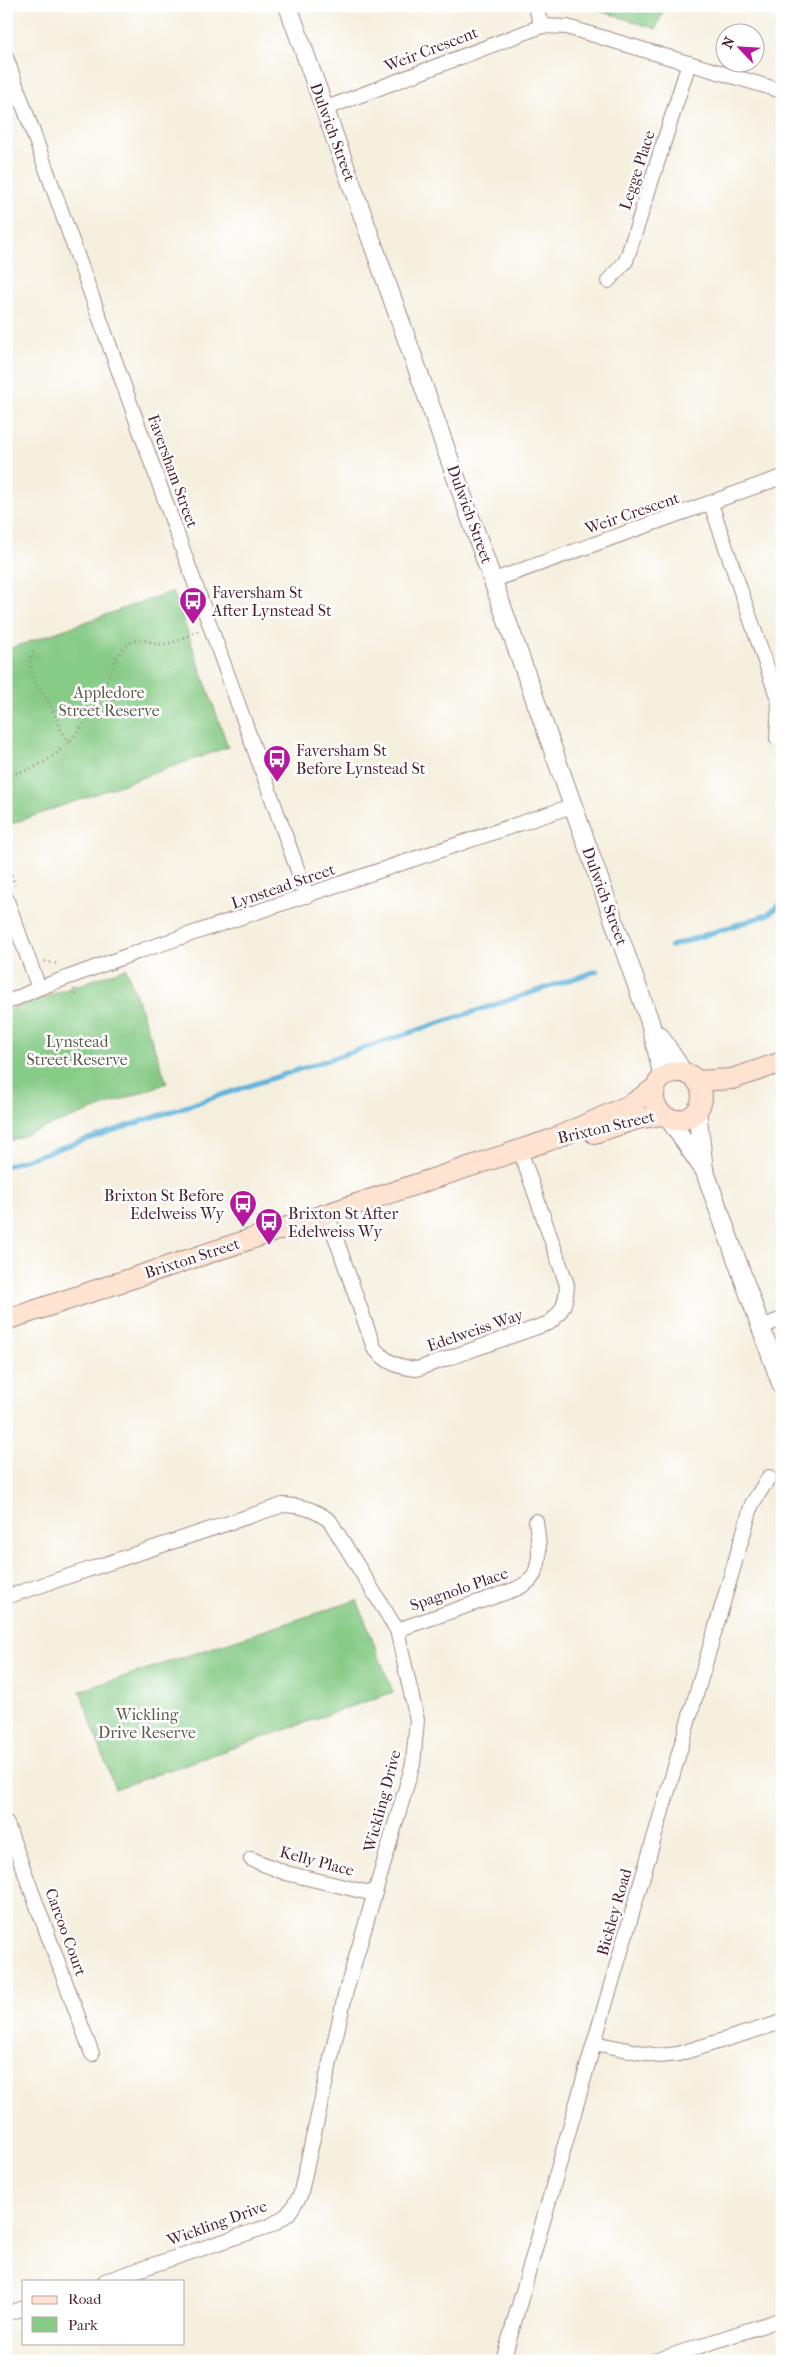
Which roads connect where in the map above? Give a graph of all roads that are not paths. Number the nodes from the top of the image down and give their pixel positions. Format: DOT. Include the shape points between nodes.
graph roads {
  1 [pos="288,6"];
  2 [pos="535,6"];
  3 [pos="542,26"];
  4 [pos="6,57"];
  5 [pos="689,63"];
  6 [pos="782,91"];
  7 [pos="324,109"];
  8 [pos="608,281"];
  9 [pos="782,477"];
  10 [pos="711,504"];
  11 [pos="494,580"];
  12 [pos="777,738"];
  13 [pos="572,806"];
  14 [pos="307,896"];
  15 [pos="6,898"];
  16 [pos="39,988"];
  17 [pos="6,1003"];
  18 [pos="650,1022"];
  19 [pos="782,1062"];
  20 [pos="690,1076"];
  21 [pos="732,1079"];
  22 [pos="659,1083"];
  23 [pos="699,1108"];
  24 [pos="665,1117"];
  25 [pos="550,1140"];
  26 [pos="520,1150"];
  27 [pos="704,1169"];
  28 [pos="327,1213"];
  29 [pos="782,1319"];
  30 [pos="6,1320"];
  31 [pos="761,1327"];
  32 [pos="782,1386"];
  33 [pos="770,1478"];
  34 [pos="536,1521"];
  35 [pos="6,1597"];
  36 [pos="397,1630"];
  37 [pos="6,1822"];
  38 [pos="251,1859"];
  39 [pos="374,1894"];
  40 [pos="782,2022"];
  41 [pos="594,2043"];
  42 [pos="92,2054"];
  43 [pos="108,2280"];
  44 [pos="22,2309"];
  45 [pos="6,2314"];
  46 [pos="782,2319"];
  47 [pos="503,2361"];
  48 [pos="655,2361"];
  1 -- 7 [label="street, Dulwich Street"];
  2 -- 3 [label="street"];
  3 -- 5 [label="street, Weir Crescent" via="567,27"];
  3 -- 7 [label="street, Weir Crescent"];
  4 -- 14 [label="street, Faversham Street"];
  5 -- 6 [label="street, Weir Crescent"];
  5 -- 8 [label="street, Legge Place" via="626,261"];
  7 -- 11 [label="street, Dulwich Street"];
  9 -- 10 [label="street, Weir Crescent"];
  10 -- 11 [label="street, Weir Crescent"];
  10 -- 12 [label="street" via="779,702"];
  11 -- 13 [label="street, Dulwich Street"];
  13 -- 14 [label="street, Lynstead Street"];
  13 -- 18 [label="street, Dulwich Street"];
  14 -- 16 [label="street, Lynstead Street"];
  15 -- 16 [label="street"];
  16 -- 17 [label="street, Lynstead Street"];
  18 -- 20 [label="street, Dulwich Street"];
  18 -- 22 [label="street, Dulwich Street"];
  19 -- 21 [label="main road"];
  20 -- 21 [label="main road"];
  20 -- 22 [label="main road" via="675,1072"];
  20 -- 23 [label="main road" via="701,1088"];
  21 -- 23 [label="main road"];
  22 -- 24 [label="main road" via="654,1101"];
  22 -- 25 [label="main road, Brixton Street" via="630,1105"];
  23 -- 24 [label="main road" via="684,1120"];
  23 -- 27 [label="street"];
  24 -- 25 [label="main road, Brixton Street" via="637,1119 592,1133"];
  24 -- 27 [label="street"];
  25 -- 26 [label="main road, Brixton Street"];
  26 -- 28 [label="main road, Brixton Street"];
  26 -- 28 [label="street, Edelweiss Way" via="567,1285 566,1301 559,1315 549,1324 417,1369 400,1368 385,1360 374,1348"];
  27 -- 31 [label="street"];
  28 -- 30 [label="main road, Brixton Street"];
  29 -- 31 [label="street"];
  31 -- 32 [label="street"];
  33 -- 41 [label="street, Bickley Road" via="752,1504"];
  34 -- 36 [label="street, Spagnolo Place" via="540,1552 530,1580 516,1589"];
  35 -- 36 [label="street, Wickling Drive" via="284,1505 303,1506 330,1521"];
  36 -- 39 [label="street, Wickling Drive" via="417,1720 413,1764"];
  37 -- 42 [label="street, Carcoo Court"];
  38 -- 39 [label="street, Kelly Place" via="286,1874"];
  39 -- 43 [label="street, Wickling Drive" via="346,1991 300,2196 288,2214 272,2225"];
  40 -- 41 [label="street" via="678,2054 658,2056"];
  41 -- 47 [label="street, Bickley Road"];
  44 -- 45 [label="street"];
  46 -- 48 [label="street"];
}
